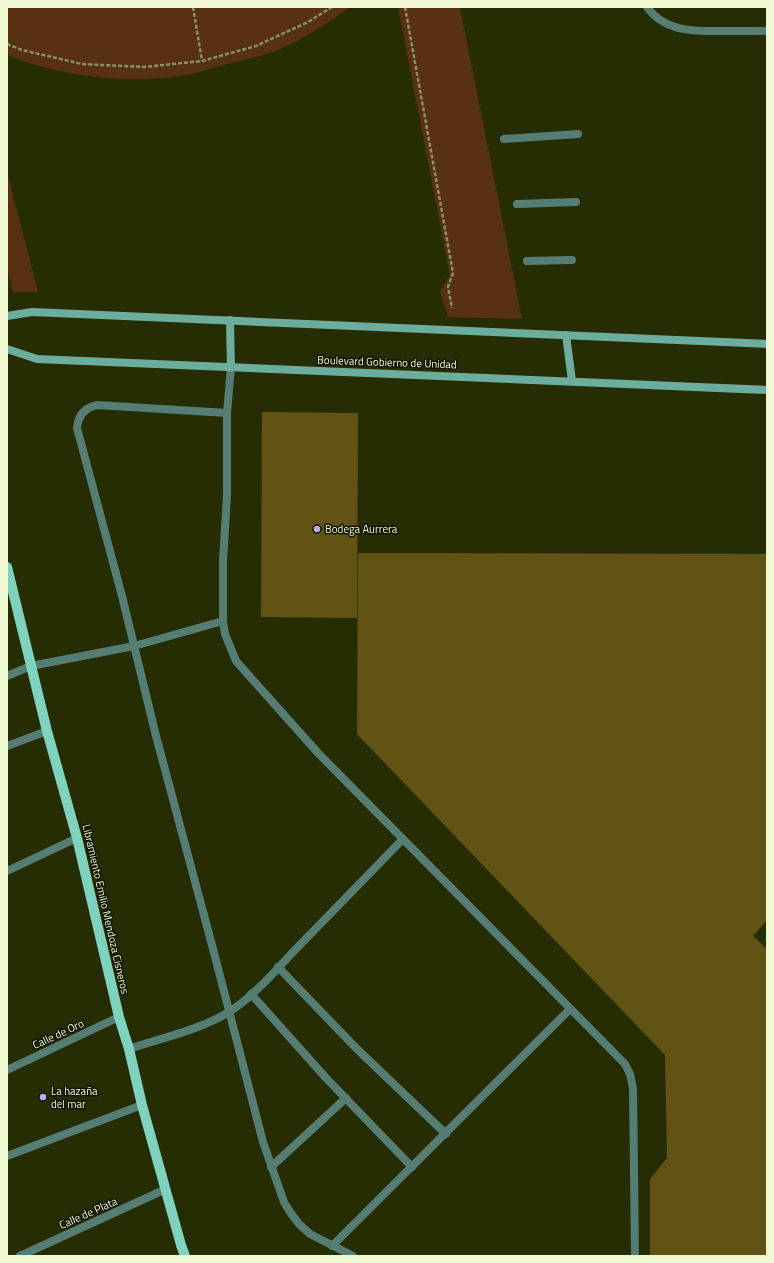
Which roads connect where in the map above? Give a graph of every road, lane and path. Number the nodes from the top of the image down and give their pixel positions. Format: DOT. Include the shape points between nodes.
graph roads {
  1 [pos="193,7"];
  2 [pos="332,7"];
  3 [pos="405,7"];
  4 [pos="647,7"];
  5 [pos="767,30"];
  6 [pos="7,44"];
  7 [pos="202,61"];
  8 [pos="578,134"];
  9 [pos="504,139"];
  10 [pos="576,202"];
  11 [pos="516,204"];
  12 [pos="572,260"];
  13 [pos="527,261"];
  14 [pos="452,308"];
  15 [pos="7,316"];
  16 [pos="230,320"];
  17 [pos="566,335"];
  18 [pos="767,344"];
  19 [pos="7,349"];
  20 [pos="231,367"];
  21 [pos="572,381"];
  22 [pos="767,390"];
  23 [pos="227,413"];
  24 [pos="7,567"];
  25 [pos="223,621"];
  26 [pos="134,646"];
  27 [pos="31,666"];
  28 [pos="7,676"];
  29 [pos="47,731"];
  30 [pos="7,746"];
  31 [pos="77,838"];
  32 [pos="403,839"];
  33 [pos="7,871"];
  34 [pos="278,967"];
  35 [pos="251,994"];
  36 [pos="570,1009"];
  37 [pos="229,1012"];
  38 [pos="119,1017"];
  39 [pos="129,1049"];
  40 [pos="7,1070"];
  41 [pos="346,1098"];
  42 [pos="142,1105"];
  43 [pos="446,1134"];
  44 [pos="7,1156"];
  45 [pos="271,1167"];
  46 [pos="412,1167"];
  47 [pos="166,1189"];
  48 [pos="332,1246"];
  49 [pos="20,1256"];
  50 [pos="185,1256"];
  51 [pos="353,1256"];
  52 [pos="635,1256"];
  1 -- 7 [label="path"];
  2 -- 7 [label="path" via="308,22 256,46"];
  3 -- 14 [label="path" via="453,273 448,287"];
  4 -- 5 [label="street" via="675,28 690,31"];
  6 -- 7 [label="path" via="82,64 144,67"];
  8 -- 9 [label="street"];
  10 -- 11 [label="street"];
  12 -- 13 [label="street"];
  15 -- 16 [label="street" via="32,312"];
  16 -- 17 [label="street"];
  16 -- 20 [label="street"];
  17 -- 18 [label="street"];
  17 -- 21 [label="street"];
  19 -- 20 [label="street, Boulevard Gobierno de Unidad" via="37,359"];
  20 -- 21 [label="street, Boulevard Gobierno de Unidad"];
  20 -- 23 [label="street"];
  21 -- 22 [label="street, Boulevard Gobierno de Unidad"];
  23 -- 25 [label="street"];
  23 -- 26 [label="street" via="96,405 84,411 78,420 77,428"];
  24 -- 27 [label="main road, Libramiento Emilio Mendoza Cisneros"];
  25 -- 26 [label="street"];
  25 -- 32 [label="street" via="225,634 236,661 319,754"];
  26 -- 27 [label="street"];
  26 -- 37 [label="street"];
  27 -- 28 [label="street"];
  27 -- 29 [label="main road, Libramiento Emilio Mendoza Cisneros"];
  29 -- 30 [label="street"];
  29 -- 31 [label="main road, Libramiento Emilio Mendoza Cisneros"];
  31 -- 33 [label="street"];
  31 -- 38 [label="main road, Libramiento Emilio Mendoza Cisneros"];
  32 -- 34 [label="street"];
  32 -- 36 [label="street"];
  34 -- 35 [label="street"];
  34 -- 43 [label="street" via="356,1049"];
  35 -- 37 [label="street"];
  35 -- 41 [label="street"];
  36 -- 43 [label="street"];
  36 -- 52 [label="street" via="624,1064 630,1074 633,1088"];
  37 -- 39 [label="street" via="192,1028"];
  37 -- 45 [label="street"];
  38 -- 39 [label="main road, Libramiento Emilio Mendoza Cisneros"];
  38 -- 40 [label="street, Calle de Oro"];
  39 -- 42 [label="main road, Libramiento Emilio Mendoza Cisneros"];
  41 -- 45 [label="street"];
  41 -- 46 [label="street"];
  42 -- 44 [label="street"];
  42 -- 47 [label="main road, Libramiento Emilio Mendoza Cisneros"];
  43 -- 46 [label="street"];
  45 -- 48 [label="street" via="284,1202 299,1224 310,1234"];
  46 -- 48 [label="street"];
  47 -- 49 [label="street, Calle de Plata"];
  47 -- 50 [label="main road, Libramiento Emilio Mendoza Cisneros"];
  48 -- 51 [label="street"];
}
